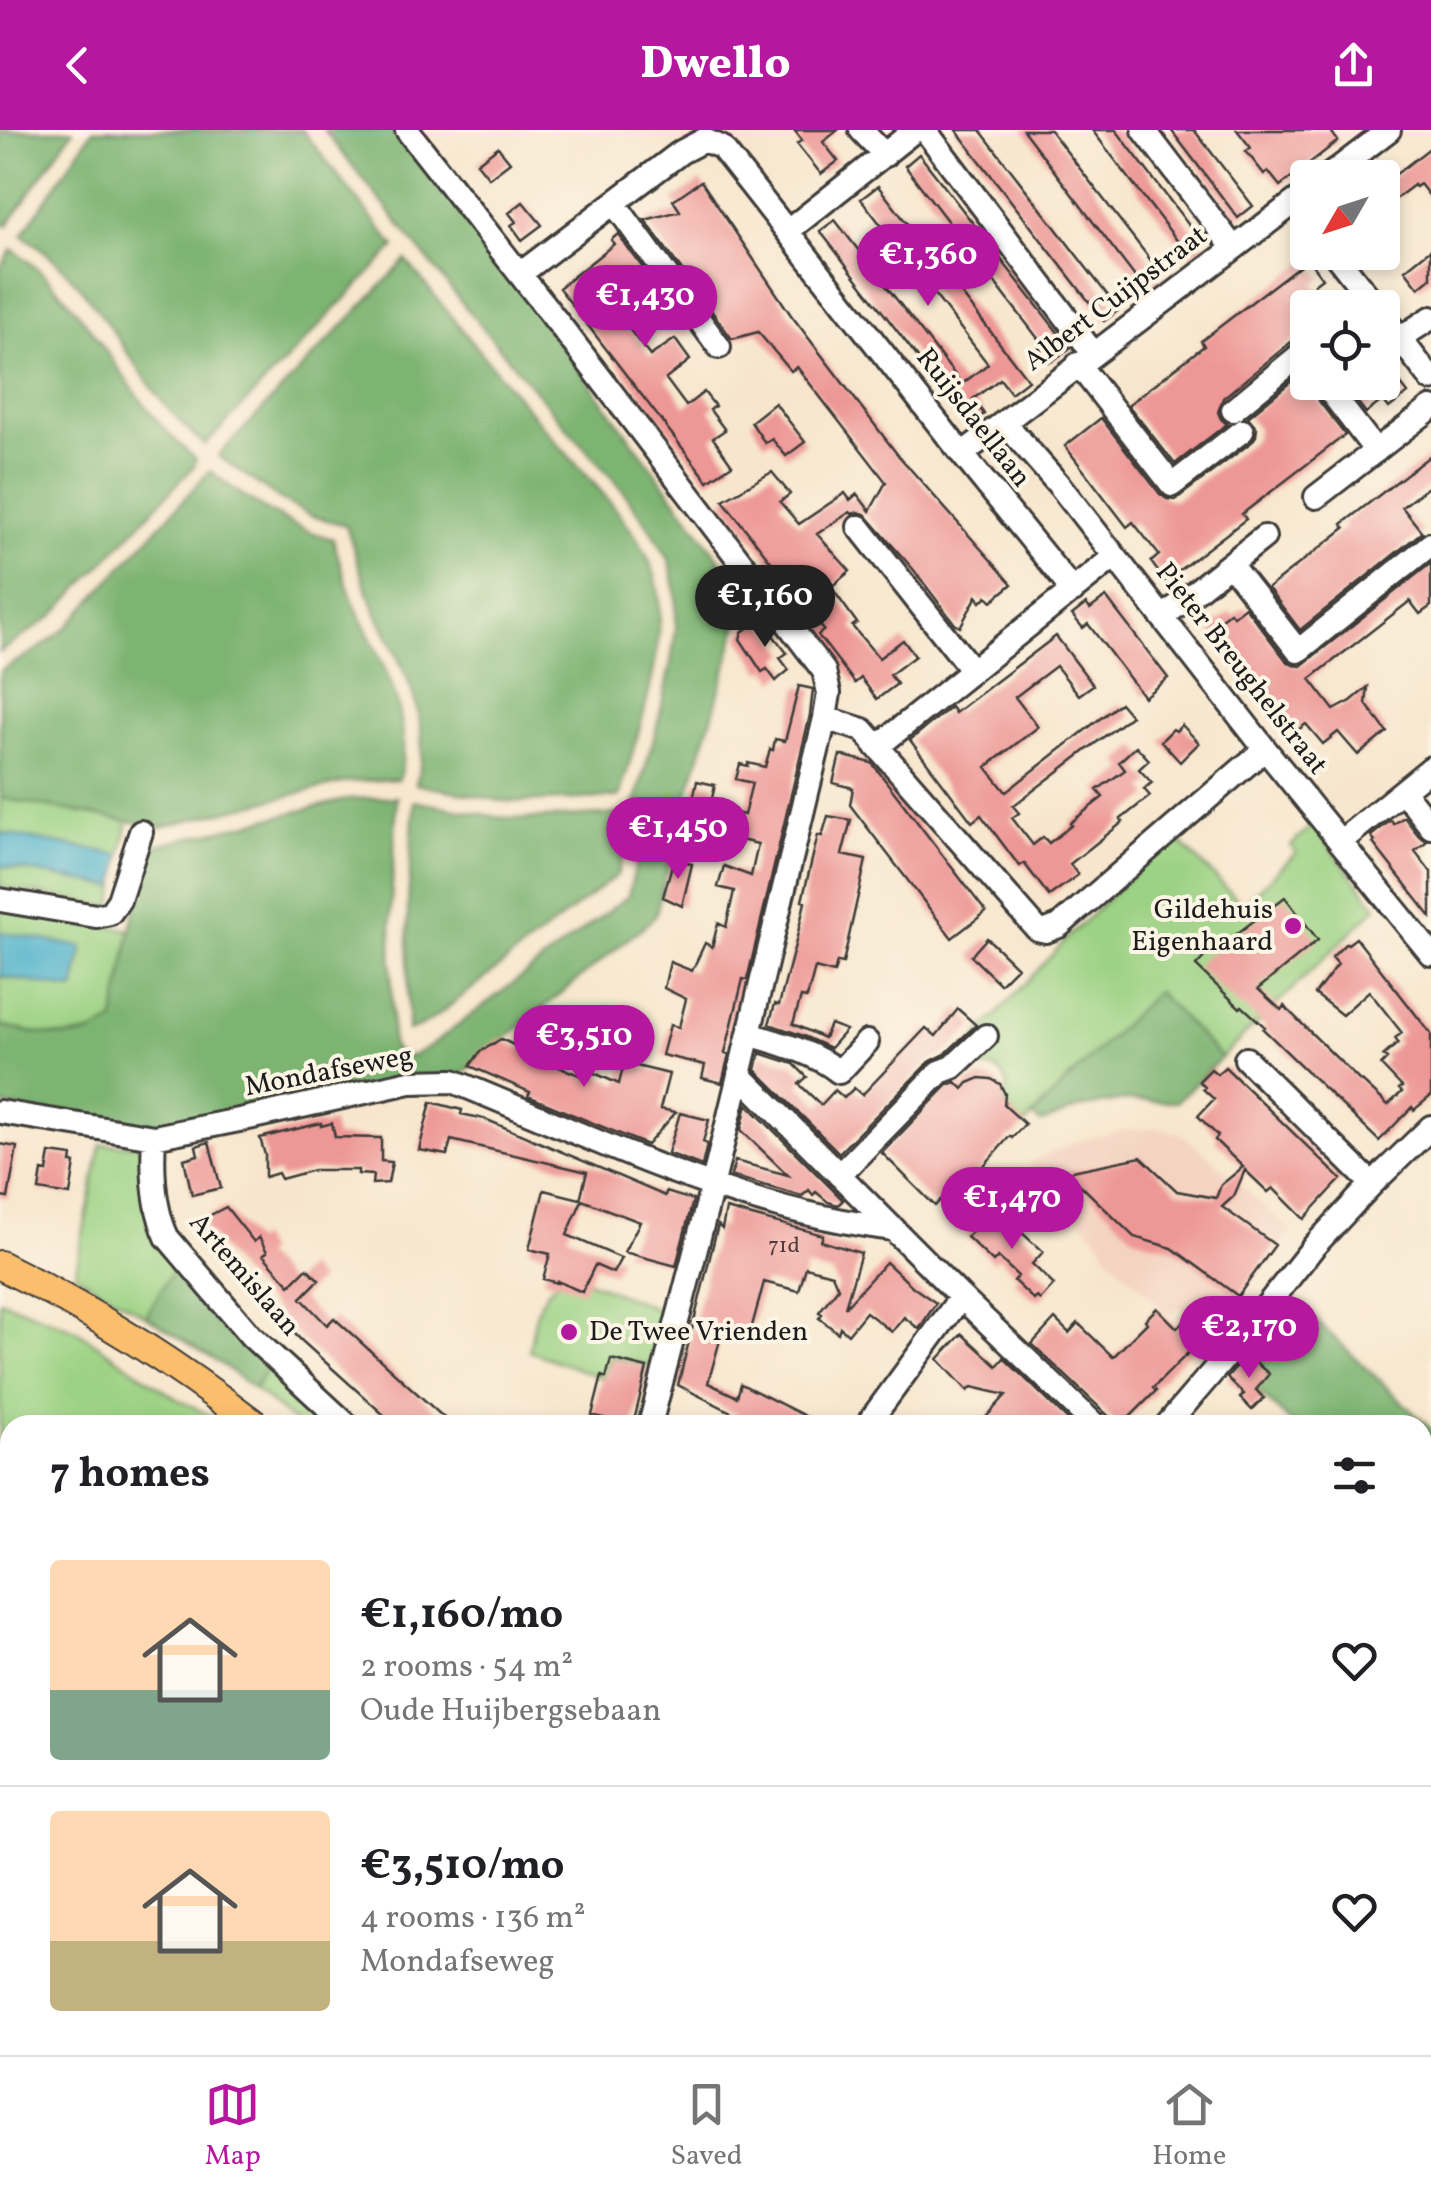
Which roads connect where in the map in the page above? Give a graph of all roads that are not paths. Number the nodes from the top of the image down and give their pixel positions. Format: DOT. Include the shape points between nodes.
graph roads {
  1 [pos="861,130"];
  2 [pos="915,130"];
  3 [pos="924,130"];
  4 [pos="1144,130"];
  5 [pos="420,134"];
  6 [pos="1373,134"];
  7 [pos="884,155"];
  8 [pos="1345,160"];
  9 [pos="614,203"];
  10 [pos="1290,213"];
  11 [pos="788,230"];
  12 [pos="1233,247"];
  13 [pos="520,274"];
  14 [pos="1431,318"];
  15 [pos="1400,338"];
  16 [pos="719,348"];
  17 [pos="1086,358"];
  18 [pos="1290,366"];
  19 [pos="1431,378"];
  20 [pos="1337,400"];
  21 [pos="1431,408"];
  22 [pos="1004,422"];
  23 [pos="1376,451"];
  24 [pos="962,454"];
  25 [pos="1316,497"];
  26 [pos="859,527"];
  27 [pos="1264,537"];
  28 [pos="1431,544"];
  29 [pos="1114,557"];
  30 [pos="1230,564"];
  31 [pos="1072,591"];
  32 [pos="1163,617"];
  33 [pos="972,670"];
  34 [pos="826,718"];
  35 [pos="877,747"];
  36 [pos="1265,749"];
  37 [pos="1431,768"];
  38 [pos="1403,791"];
  39 [pos="1431,826"];
  40 [pos="141,832"];
  41 [pos="1340,842"];
  42 [pos="0,900"];
  43 [pos="1431,954"];
  44 [pos="749,1034"];
  45 [pos="986,1036"];
  46 [pos="867,1042"];
  47 [pos="1246,1058"];
  48 [pos="740,1074"];
  49 [pos="0,1112"];
  50 [pos="1431,1127"];
  51 [pos="154,1137"];
  52 [pos="839,1174"];
  53 [pos="1372,1184"];
  54 [pos="712,1187"];
  55 [pos="894,1229"];
  56 [pos="0,1265"];
  57 [pos="960,1297"];
  58 [pos="241,1415"];
  59 [pos="336,1415"];
  60 [pos="653,1415"];
  61 [pos="874,1415"];
  62 [pos="1084,1415"];
  63 [pos="1176,1415"];
  1 -- 7 [label="street"];
  2 -- 7 [label="street"];
  3 -- 17 [label="street"];
  4 -- 12 [label="street"];
  5 -- 13 [label="street"];
  6 -- 8 [label="street"];
  7 -- 11 [label="street"];
  9 -- 11 [label="street, Ruijsdaellaan" via="704,140 721,146"];
  9 -- 13 [label="street, Ruijsdaellaan"];
  9 -- 16 [label="street"];
  10 -- 12 [label="street, Albert Cuijpstraat"];
  11 -- 24 [label="street, Ruijsdaellaan"];
  12 -- 17 [label="street, Albert Cuijpstraat"];
  13 -- 34 [label="street" via="824,672"];
  14 -- 15 [label="street"];
  15 -- 19 [label="street"];
  17 -- 18 [label="street" via="1172,485"];
  17 -- 22 [label="street, Albert Cuijpstraat"];
  20 -- 23 [label="street"];
  21 -- 23 [label="street"];
  22 -- 24 [label="street, Albert Cuijpstraat"];
  22 -- 29 [label="street, Pieter Breughelstraat"];
  23 -- 25 [label="street"];
  24 -- 31 [label="street, Ruijsdaellaan"];
  26 -- 33 [label="street"];
  27 -- 30 [label="street"];
  28 -- 30 [label="street" via="1298,651"];
  29 -- 31 [label="street"];
  29 -- 32 [label="street, Pieter Breughelstraat"];
  30 -- 32 [label="street"];
  31 -- 33 [label="street"];
  32 -- 36 [label="street, Pieter Breughelstraat"];
  33 -- 35 [label="street"];
  34 -- 35 [label="street" via="863,730"];
  34 -- 44 [label="street"];
  35 -- 36 [label="street" via="1036,929 1046,931"];
  36 -- 41 [label="street, Pieter Breughelstraat"];
  37 -- 38 [label="street"];
  38 -- 39 [label="street"];
  38 -- 41 [label="street"];
  40 -- 42 [label="street" via="110,913"];
  41 -- 43 [label="street, Pieter Breughelstraat"];
  44 -- 46 [label="street" via="839,1072"];
  44 -- 48 [label="street"];
  45 -- 52 [label="street" via="940,1072"];
  47 -- 53 [label="street"];
  48 -- 52 [label="street"];
  48 -- 54 [label="street"];
  49 -- 51 [label="street, Mondafseweg"];
  50 -- 53 [label="street"];
  51 -- 54 [label="street, Mondafseweg" via="410,1082 453,1080"];
  51 -- 59 [label="street, Artemislaan" via="158,1218 167,1236 251,1336"];
  52 -- 55 [label="street"];
  53 -- 63 [label="street"];
  54 -- 55 [label="street, Mondafseweg"];
  54 -- 60 [label="street"];
  55 -- 57 [label="street"];
  56 -- 58 [label="main road" via="150,1349"];
  57 -- 61 [label="street"];
  57 -- 62 [label="street"];
}
